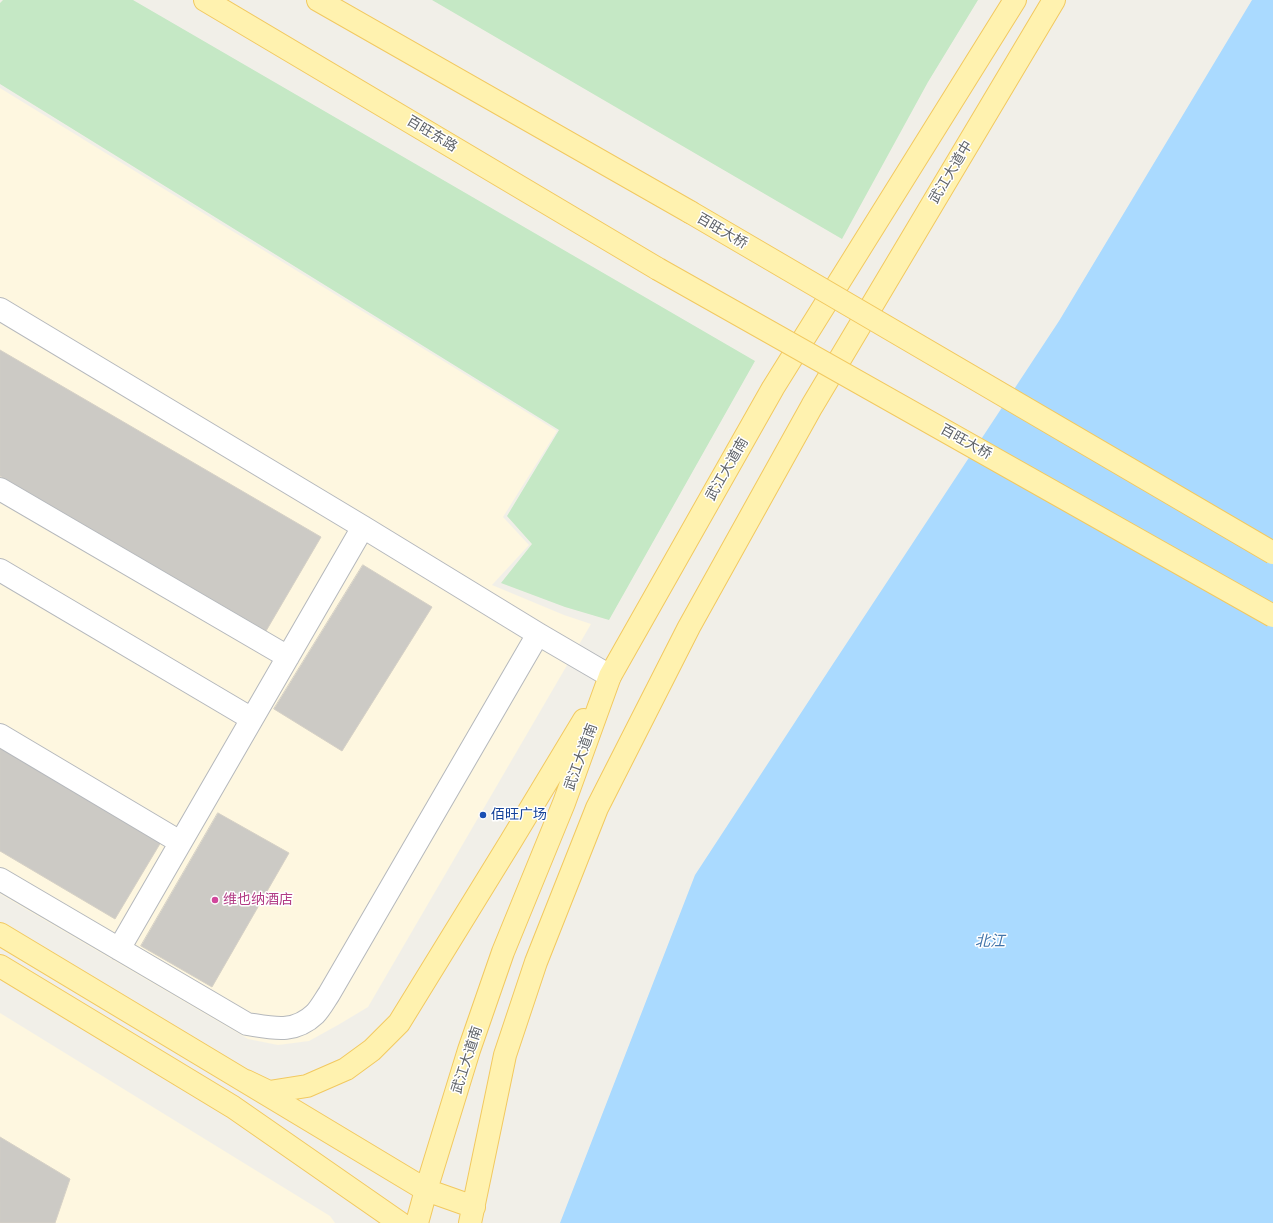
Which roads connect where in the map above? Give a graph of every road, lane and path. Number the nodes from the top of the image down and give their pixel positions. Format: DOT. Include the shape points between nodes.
graph roads {
  1 [pos="205,0"];
  2 [pos="318,0"];
  3 [pos="1015,0"];
  4 [pos="1054,0"];
  5 [pos="658,269"];
  6 [pos="0,310"];
  7 [pos="0,489"];
  8 [pos="363,527"];
  9 [pos="1273,553"];
  10 [pos="0,570"];
  11 [pos="1273,616"];
  12 [pos="538,634"];
  13 [pos="288,658"];
  14 [pos="610,676"];
  15 [pos="252,719"];
  16 [pos="0,735"];
  17 [pos="180,842"];
  18 [pos="0,879"];
  19 [pos="0,934"];
  20 [pos="119,949"];
  21 [pos="0,966"];
  22 [pos="246,1081"];
  23 [pos="426,1190"];
  24 [pos="472,1215"];
  25 [pos="400,1223"];
  26 [pos="417,1223"];
  1 -- 5 [label="main road, 百旺东路"];
  2 -- 9 [label="main road, 百旺大桥, bridge" via="690,212"];
  3 -- 14 [label="main road, 武江大道南" via="773,388"];
  4 -- 24 [label="main road, 武江大道中" via="812,406 689,627 597,808 536,962 506,1055"];
  5 -- 11 [label="main road, 百旺大桥, bridge"];
  6 -- 8 [label="lane"];
  7 -- 13 [label="lane"];
  8 -- 12 [label="lane"];
  8 -- 13 [label="lane"];
  10 -- 15 [label="lane"];
  12 -- 14 [label="lane"];
  12 -- 20 [label="lane" via="315,1014 299,1026 275,1029 247,1024"];
  13 -- 15 [label="lane"];
  14 -- 22 [label="main road" via="399,1023 372,1050 346,1069 307,1086 270,1092"];
  14 -- 23 [label="main road, 武江大道南" via="564,803 503,952 469,1050"];
  15 -- 17 [label="lane"];
  16 -- 17 [label="lane"];
  17 -- 20 [label="lane"];
  18 -- 20 [label="lane"];
  19 -- 22 [label="main road"];
  21 -- 25 [label="main road" via="233,1107"];
  22 -- 23 [label="main road"];
  23 -- 24 [label="main road"];
  23 -- 26 [label="main road, 武江大道南"];
}
